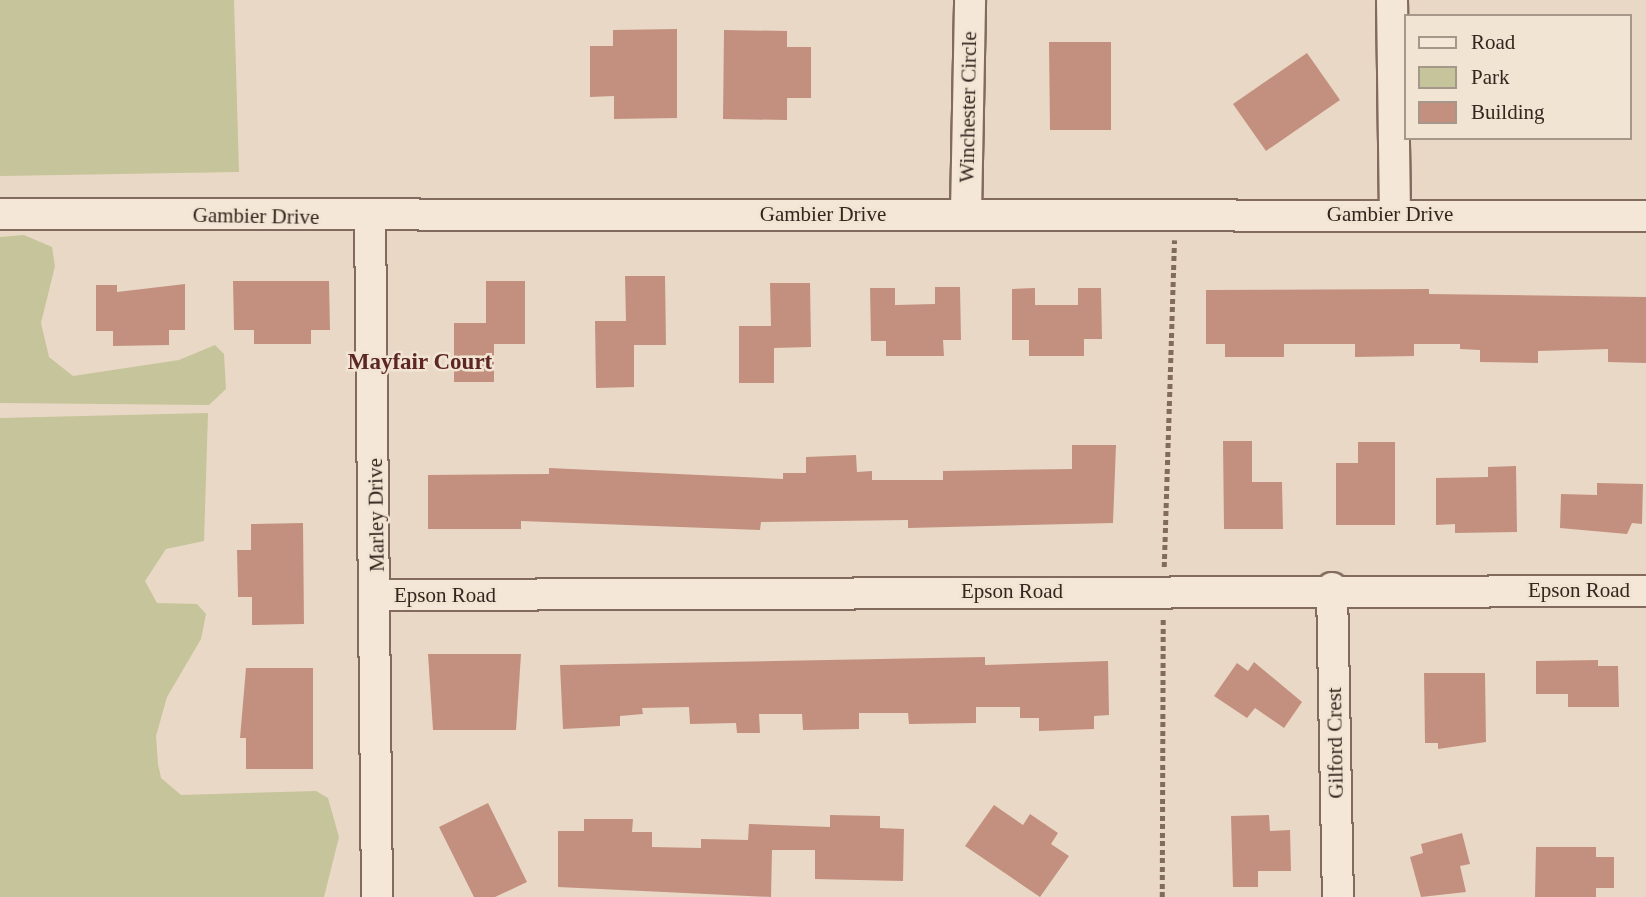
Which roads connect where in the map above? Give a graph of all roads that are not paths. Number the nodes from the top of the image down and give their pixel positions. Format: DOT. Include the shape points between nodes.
graph roads {
  1 [pos="970,0"];
  2 [pos="1392,0"];
  3 [pos="966,213"];
  4 [pos="1395,213"];
  5 [pos="0,214"];
  6 [pos="1646,216"];
  7 [pos="370,217"];
  8 [pos="1332,589"];
  9 [pos="1646,591"];
  10 [pos="378,596"];
  11 [pos="377,897"];
  12 [pos="1338,897"];
  1 -- 3 [label="street, Winchester Circle"];
  2 -- 4 [label="street"];
  3 -- 4 [label="street, Gambier Drive"];
  3 -- 7 [label="street, Gambier Drive"];
  4 -- 6 [label="street, Gambier Drive"];
  5 -- 7 [label="street, Gambier Drive"];
  7 -- 10 [label="street, Marley Drive"];
  8 -- 9 [label="street, Epson Road"];
  8 -- 10 [label="street, Epson Road"];
  8 -- 12 [label="street, Gilford Crest"];
  10 -- 11 [label="street, Marley Drive"];
}
